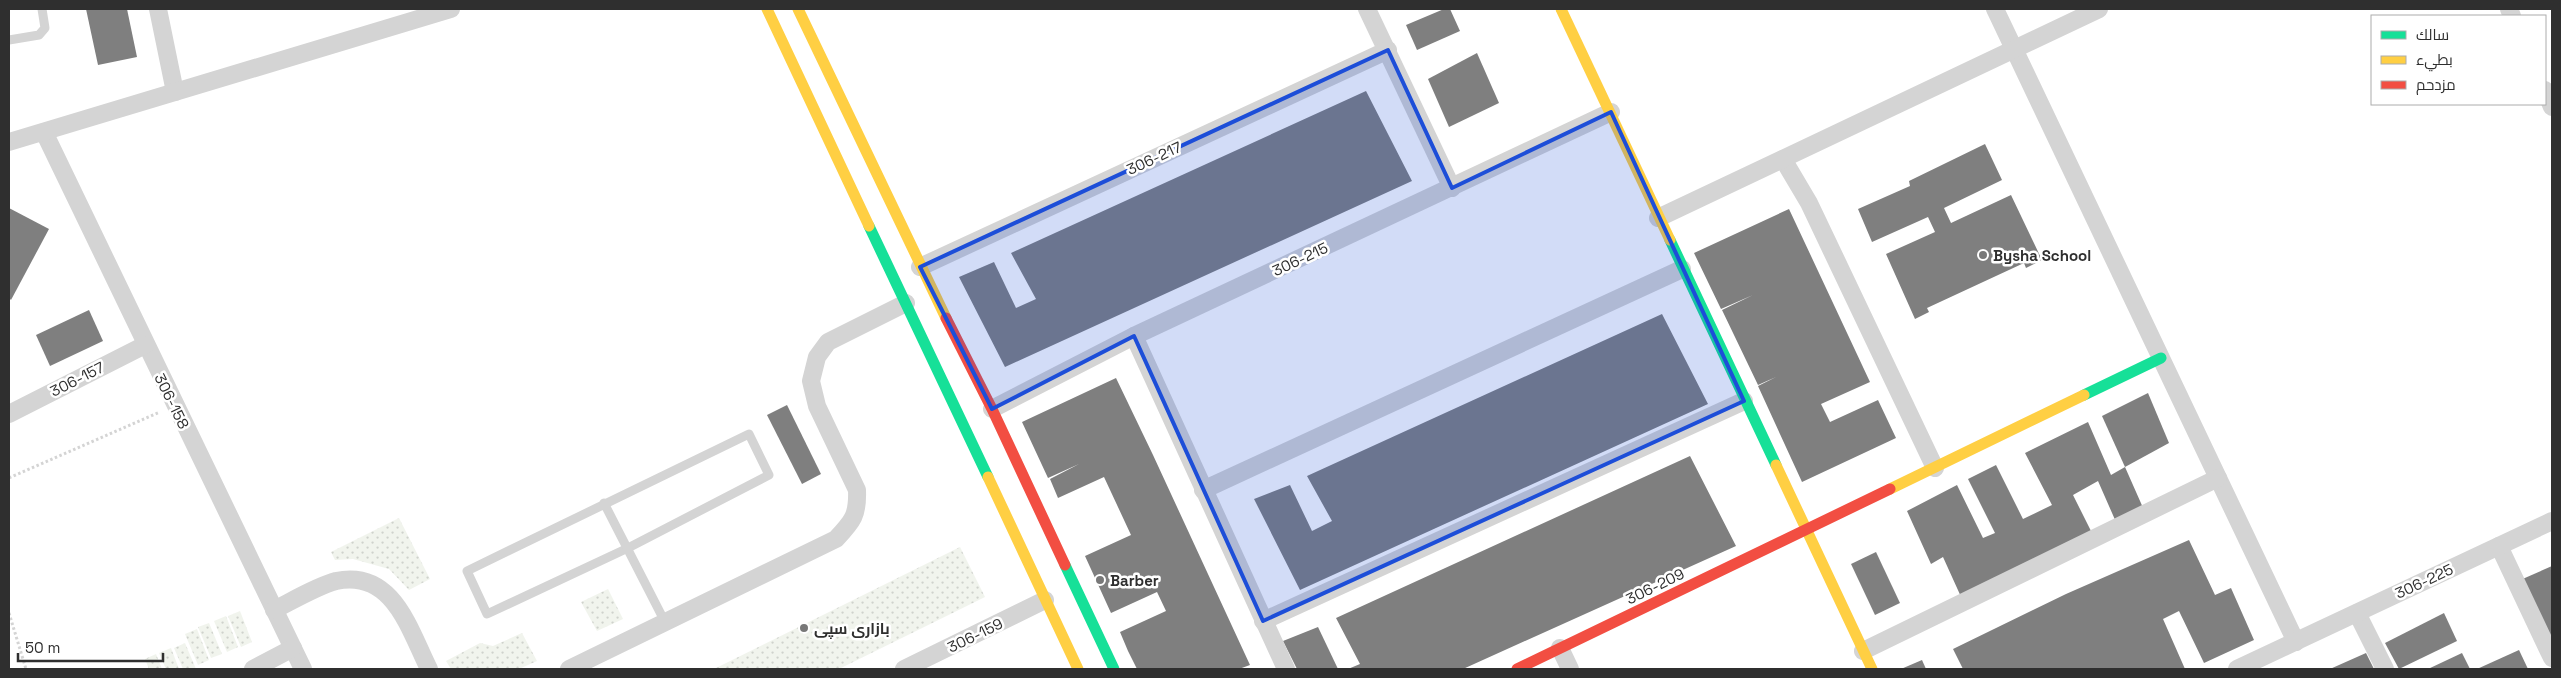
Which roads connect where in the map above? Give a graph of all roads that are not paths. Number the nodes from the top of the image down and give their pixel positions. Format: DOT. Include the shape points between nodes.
graph roads {
  1 [pos="42,9"];
  2 [pos="158,9"];
  3 [pos="451,9"];
  4 [pos="767,9"];
  5 [pos="798,9"];
  6 [pos="1367,9"];
  7 [pos="1561,9"];
  8 [pos="1995,9"];
  9 [pos="2099,9"];
  10 [pos="9,40"];
  11 [pos="2014,49"];
  12 [pos="1388,50"];
  13 [pos="175,92"];
  14 [pos="2546,92"];
  15 [pos="2552,107"];
  16 [pos="1611,112"];
  17 [pos="44,132"];
  18 [pos="9,142"];
  19 [pos="1783,158"];
  20 [pos="1452,188"];
  21 [pos="1658,218"];
  22 [pos="920,267"];
  23 [pos="1682,269"];
  24 [pos="906,303"];
  25 [pos="1134,336"];
  26 [pos="145,345"];
  27 [pos="2161,358"];
  28 [pos="1744,400"];
  29 [pos="992,409"];
  30 [pos="9,414"];
  31 [pos="1935,468"];
  32 [pos="2218,478"];
  33 [pos="1203,490"];
  34 [pos="604,503"];
  35 [pos="1031,516"];
  36 [pos="2552,521"];
  37 [pos="1010,525"];
  38 [pos="1806,530"];
  39 [pos="2499,546"];
  40 [pos="628,548"];
  41 [pos="1045,600"];
  42 [pos="274,610"];
  43 [pos="2357,613"];
  44 [pos="1263,621"];
  45 [pos="665,622"];
  46 [pos="2296,642"];
  47 [pos="293,648"];
  48 [pos="1560,648"];
  49 [pos="1863,651"];
  50 [pos="2552,658"];
  51 [pos="253,669"];
  52 [pos="303,669"];
  53 [pos="429,669"];
  54 [pos="569,669"];
  55 [pos="904,669"];
  56 [pos="1078,669"];
  57 [pos="1114,669"];
  58 [pos="1286,669"];
  59 [pos="1517,669"];
  60 [pos="1570,669"];
  61 [pos="1872,669"];
  62 [pos="2237,669"];
  63 [pos="2385,669"];
  1 -- 10 [label="lane" via="45,28 38,35"];
  2 -- 13 [label="street"];
  3 -- 13 [label="street"];
  4 -- 24 [label="street"];
  5 -- 22 [label="street"];
  6 -- 12 [label="street"];
  7 -- 16 [label="street"];
  8 -- 11 [label="street"];
  9 -- 11 [label="street"];
  11 -- 19 [label="street"];
  11 -- 27 [label="street"];
  12 -- 20 [label="street"];
  12 -- 22 [label="street, 306-217"];
  13 -- 17 [label="street"];
  14 -- 15 [label="street"];
  16 -- 20 [label="street, 306-215"];
  16 -- 21 [label="street"];
  17 -- 18 [label="street"];
  17 -- 26 [label="street, 306-158"];
  19 -- 21 [label="street"];
  19 -- 31 [label="street" via="1809,203"];
  20 -- 25 [label="street, 306-215"];
  21 -- 23 [label="street"];
  22 -- 29 [label="street"];
  23 -- 28 [label="street"];
  23 -- 33 [label="street"];
  24 -- 37 [label="street"];
  24 -- 45 [label="street" via="828,342 817,357 811,381 817,406 858,490 853,522 836,538"];
  25 -- 29 [label="street, 306-215"];
  25 -- 33 [label="street"];
  26 -- 30 [label="street, 306-157"];
  26 -- 42 [label="street, 306-158"];
  27 -- 31 [label="street, 306-209"];
  27 -- 32 [label="street"];
  28 -- 38 [label="street"];
  28 -- 44 [label="street"];
  29 -- 35 [label="street"];
  31 -- 38 [label="street, 306-209"];
  32 -- 46 [label="street"];
  32 -- 49 [label="street"];
  33 -- 44 [label="street"];
  34 -- 40 [label="lane"];
  34 -- 40 [label="lane" via="467,571 488,614"];
  34 -- 40 [label="lane" via="749,434 769,475"];
  35 -- 37 [label="street"];
  35 -- 57 [label="street"];
  36 -- 39 [label="street, 306-225"];
  37 -- 41 [label="street"];
  38 -- 48 [label="street, 306-209"];
  38 -- 49 [label="street"];
  39 -- 43 [label="street, 306-225"];
  39 -- 50 [label="street"];
  40 -- 45 [label="lane"];
  41 -- 55 [label="street, 306-159"];
  41 -- 56 [label="street"];
  42 -- 47 [label="street, 306-158"];
  42 -- 53 [label="street" via="336,582 360,580 385,590 390,596"];
  43 -- 46 [label="street, 306-225"];
  43 -- 63 [label="street"];
  44 -- 58 [label="street"];
  45 -- 54 [label="street"];
  46 -- 62 [label="street, 306-225"];
  47 -- 51 [label="street"];
  47 -- 52 [label="street, 306-158"];
  48 -- 59 [label="street, 306-209"];
  48 -- 60 [label="street"];
  49 -- 61 [label="street"];
}
